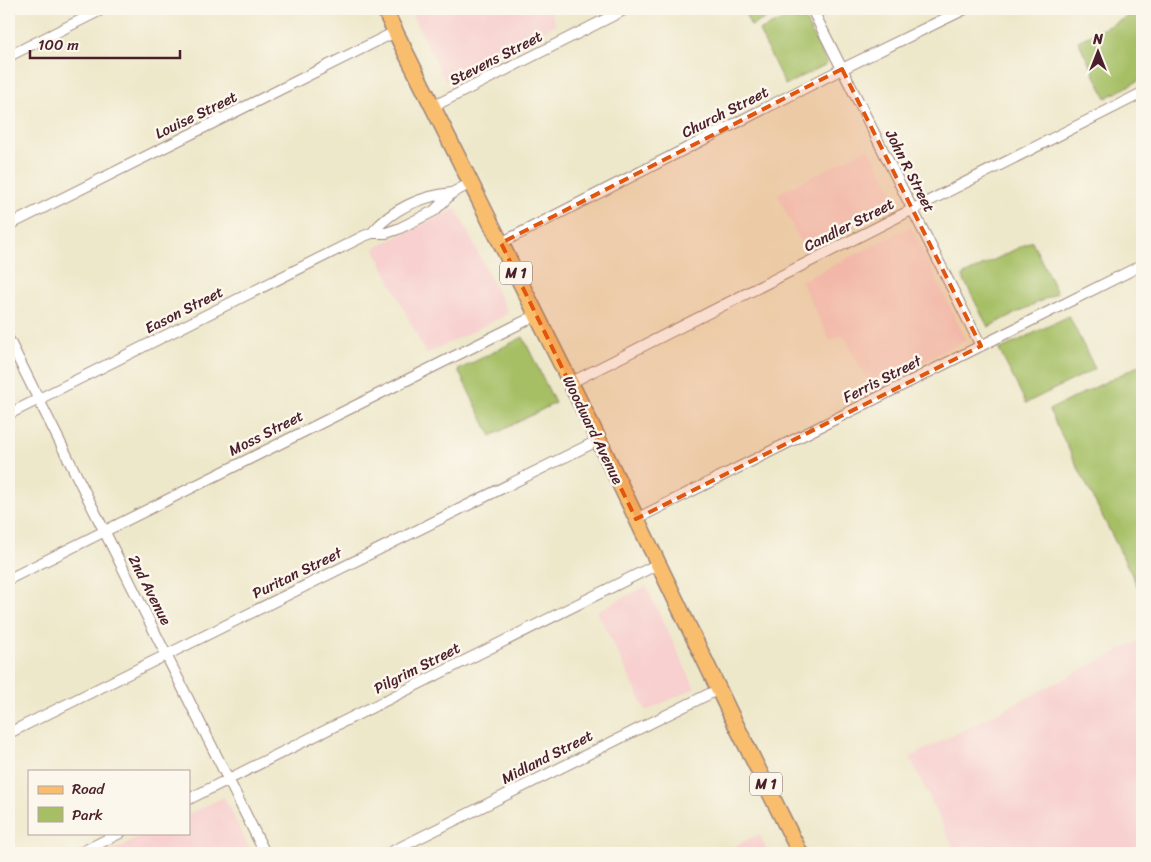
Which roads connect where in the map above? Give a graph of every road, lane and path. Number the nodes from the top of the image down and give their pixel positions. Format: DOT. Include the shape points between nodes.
graph roads {
  1 [pos="103,9"];
  2 [pos="384,9"];
  3 [pos="626,9"];
  4 [pos="812,9"];
  5 [pos="965,9"];
  6 [pos="395,32"];
  7 [pos="9,56"];
  8 [pos="842,69"];
  9 [pos="1142,94"];
  10 [pos="432,107"];
  11 [pos="471,183"];
  12 [pos="452,193"];
  13 [pos="913,210"];
  14 [pos="9,225"];
  15 [pos="372,233"];
  16 [pos="501,243"];
  17 [pos="1142,265"];
  18 [pos="537,315"];
  19 [pos="9,340"];
  20 [pos="981,346"];
  21 [pos="570,382"];
  22 [pos="38,399"];
  23 [pos="9,414"];
  24 [pos="598,440"];
  25 [pos="636,519"];
  26 [pos="104,531"];
  27 [pos="658,564"];
  28 [pos="9,579"];
  29 [pos="166,655"];
  30 [pos="718,689"];
  31 [pos="9,733"];
  32 [pos="228,779"];
  33 [pos="190,798"];
  34 [pos="118,834"];
  35 [pos="80,853"];
  36 [pos="265,853"];
  37 [pos="389,853"];
  38 [pos="800,853"];
  1 -- 7 [label="street"];
  2 -- 6 [label="main road, Woodward Avenue / M 1"];
  3 -- 10 [label="street, Stevens Street"];
  4 -- 8 [label="street, John R Street"];
  5 -- 8 [label="street, Church Street"];
  6 -- 10 [label="main road, Woodward Avenue / M 1"];
  6 -- 14 [label="street, Louise Street"];
  8 -- 13 [label="street, John R Street"];
  8 -- 16 [label="street, Church Street"];
  9 -- 13 [label="street, Candler Street"];
  10 -- 11 [label="main road, Woodward Avenue / M 1"];
  11 -- 12 [label="street, Eason Street"];
  11 -- 16 [label="main road, Woodward Avenue / M 1"];
  12 -- 15 [label="street, Eason Street" via="426,197 390,214"];
  12 -- 15 [label="street, Eason Street" via="434,211 398,229"];
  13 -- 20 [label="street, John R Street"];
  13 -- 21 [label="street, Candler Street"];
  15 -- 22 [label="street, Eason Street"];
  16 -- 18 [label="main road, Woodward Avenue / M 1"];
  17 -- 20 [label="street, Ferris Street"];
  18 -- 21 [label="main road, Woodward Avenue / M 1"];
  18 -- 26 [label="street, Moss Street"];
  19 -- 22 [label="street, 2nd Avenue"];
  20 -- 25 [label="street, Ferris Street"];
  21 -- 24 [label="main road, Woodward Avenue / M 1"];
  22 -- 23 [label="street, Eason Street"];
  22 -- 26 [label="street, 2nd Avenue"];
  24 -- 25 [label="main road, Woodward Avenue / M 1"];
  24 -- 29 [label="street, Puritan Street"];
  25 -- 27 [label="main road, Woodward Avenue / M 1"];
  26 -- 28 [label="street, Moss Street"];
  26 -- 29 [label="street, 2nd Avenue"];
  27 -- 30 [label="main road, Woodward Avenue / M 1"];
  27 -- 32 [label="street, Pilgrim Street"];
  29 -- 31 [label="street, Puritan Street"];
  29 -- 32 [label="street, 2nd Avenue"];
  30 -- 37 [label="street, Midland Street"];
  30 -- 38 [label="main road, Woodward Avenue / M 1"];
  32 -- 33 [label="street, Pilgrim Street"];
  32 -- 36 [label="street, 2nd Avenue"];
  34 -- 35 [label="street"];
}
